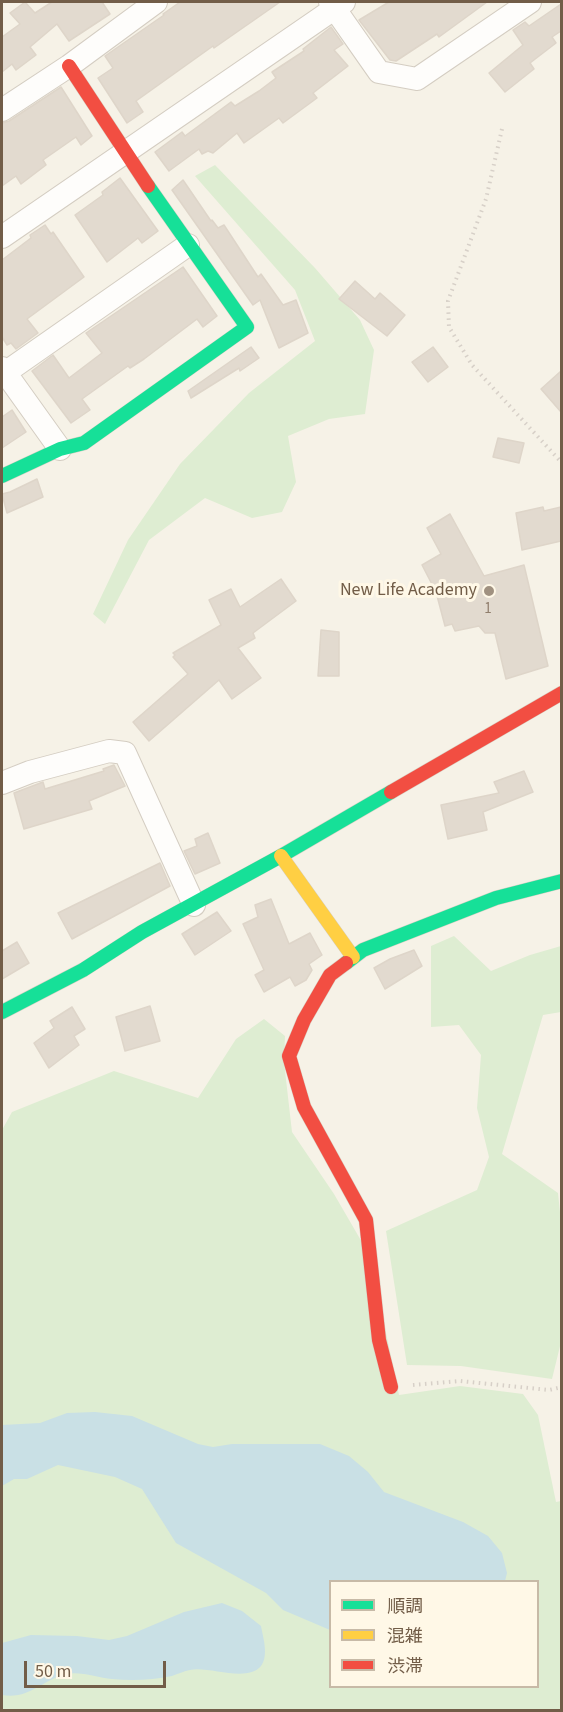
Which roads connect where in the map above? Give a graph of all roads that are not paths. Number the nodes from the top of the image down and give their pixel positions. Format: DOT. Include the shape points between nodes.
graph roads {
  1 [pos="156,2"];
  2 [pos="530,2"];
  3 [pos="336,4"];
  4 [pos="69,66"];
  5 [pos="2,111"];
  6 [pos="124,152"];
  7 [pos="2,237"];
  8 [pos="188,245"];
  9 [pos="3,372"];
  10 [pos="60,449"];
  11 [pos="2,476"];
  12 [pos="561,693"];
  13 [pos="2,783"];
  14 [pos="281,856"];
  15 [pos="561,881"];
  16 [pos="194,905"];
  17 [pos="352,957"];
  18 [pos="2,1012"];
  19 [pos="391,1387"];
  1 -- 4 [label="street"];
  2 -- 3 [label="street" via="417,79 379,72"];
  3 -- 6 [label="street"];
  4 -- 5 [label="street"];
  4 -- 6 [label="street"];
  6 -- 7 [label="street"];
  6 -- 8 [label="street"];
  8 -- 9 [label="street"];
  8 -- 10 [label="street" via="247,327 84,443"];
  9 -- 10 [label="street"];
  10 -- 11 [label="street"];
  12 -- 14 [label="street"];
  13 -- 16 [label="street" via="109,751 125,753"];
  14 -- 16 [label="street"];
  14 -- 17 [label="street"];
  15 -- 17 [label="street" via="496,898"];
  16 -- 18 [label="street"];
  17 -- 19 [label="street" via="330,975 289,1056 304,1107 366,1220 379,1340"];
}
